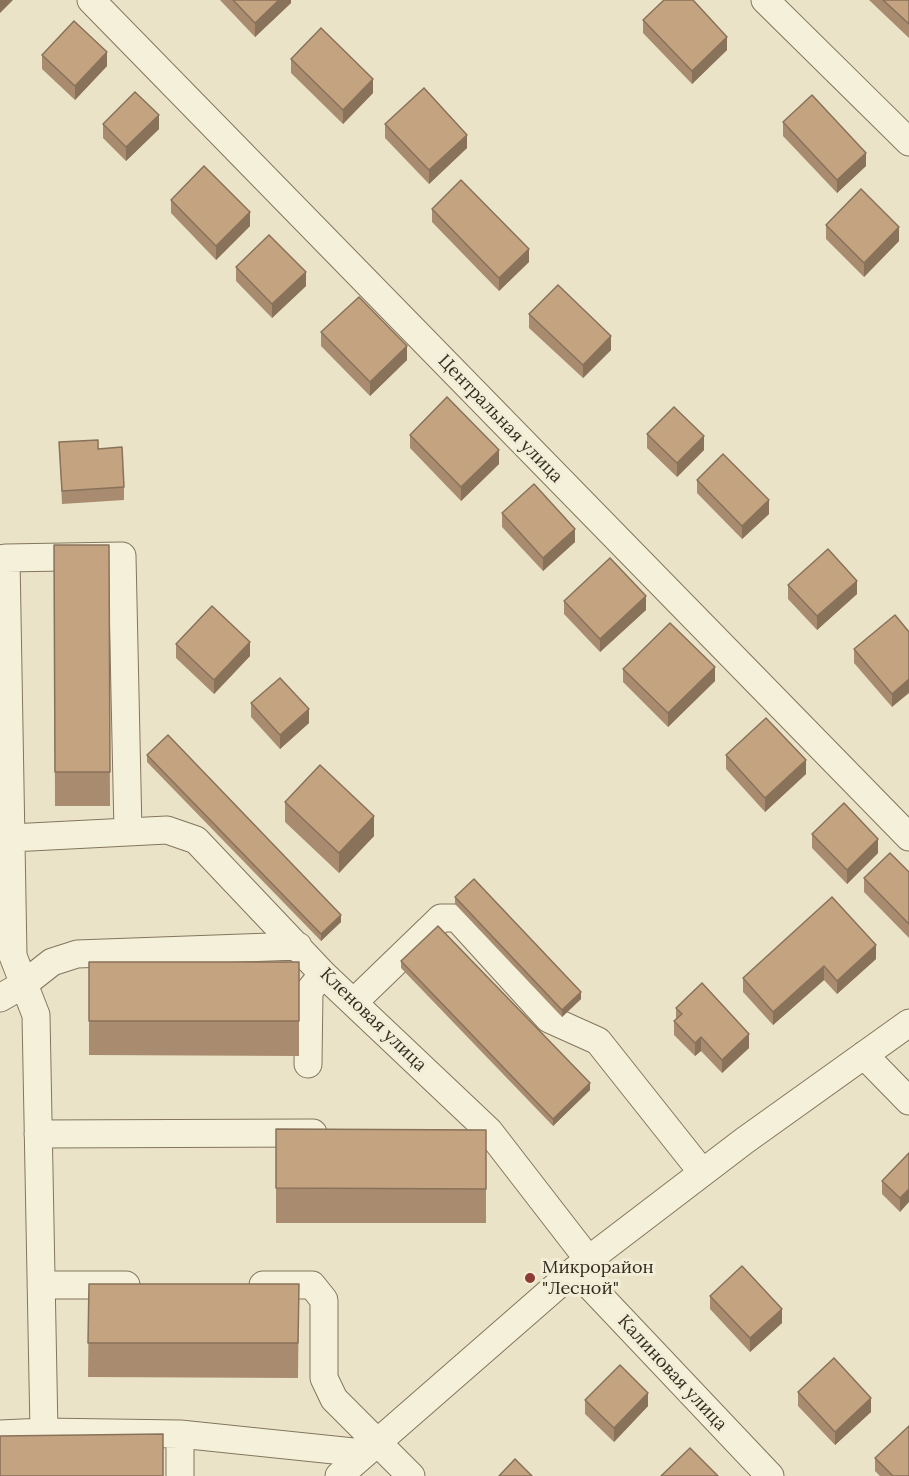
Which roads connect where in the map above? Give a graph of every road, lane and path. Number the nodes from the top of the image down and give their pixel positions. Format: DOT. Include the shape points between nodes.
graph roads {
  1 [pos="90,0"];
  2 [pos="765,0"];
  3 [pos="909,142"];
  4 [pos="3,559"];
  5 [pos="4,647"];
  6 [pos="128,831"];
  7 [pos="909,837"];
  8 [pos="11,838"];
  9 [pos="298,946"];
  10 [pos="323,974"];
  11 [pos="24,984"];
  12 [pos="0,998"];
  13 [pos="354,1002"];
  14 [pos="909,1023"];
  15 [pos="864,1055"];
  16 [pos="308,1064"];
  17 [pos="909,1101"];
  18 [pos="489,1131"];
  19 [pos="454,1132"];
  20 [pos="339,1133"];
  21 [pos="38,1134"];
  22 [pos="702,1172"];
  23 [pos="582,1265"];
  24 [pos="41,1285"];
  25 [pos="147,1285"];
  26 [pos="241,1285"];
  27 [pos="44,1432"];
  28 [pos="0,1434"];
  29 [pos="180,1434"];
  30 [pos="370,1448"];
  31 [pos="180,1476"];
  32 [pos="339,1476"];
  33 [pos="411,1476"];
  34 [pos="770,1476"];
  1 -- 7 [label="street, Центральная улица"];
  2 -- 3 [label="street"];
  4 -- 5 [label="street"];
  4 -- 6 [label="street" via="122,556"];
  5 -- 8 [label="street"];
  6 -- 8 [label="street, Кленовая улица"];
  6 -- 9 [label="street, Кленовая улица" via="167,830 196,840"];
  8 -- 11 [label="street" via="13,956"];
  9 -- 10 [label="street, Кленовая улица"];
  9 -- 11 [label="street" via="77,954 52,962"];
  10 -- 13 [label="street, Кленовая улица"];
  10 -- 16 [label="street" via="309,991"];
  11 -- 12 [label="street"];
  11 -- 21 [label="street" via="36,1015"];
  13 -- 18 [label="street, Кленовая улица"];
  13 -- 22 [label="street" via="441,918 457,918 549,1019 597,1041"];
  14 -- 15 [label="street"];
  15 -- 17 [label="street"];
  15 -- 22 [label="street"];
  18 -- 19 [label="street"];
  18 -- 23 [label="street, Кленовая улица"];
  20 -- 21 [label="street"];
  21 -- 24 [label="street"];
  22 -- 23 [label="street"];
  23 -- 30 [label="street"];
  23 -- 34 [label="street, Калиновая улица"];
  24 -- 25 [label="street"];
  24 -- 27 [label="street"];
  26 -- 30 [label="street" via="312,1285 324,1300 324,1378 334,1399"];
  27 -- 28 [label="street"];
  27 -- 29 [label="street"];
  29 -- 30 [label="street"];
  29 -- 31 [label="street"];
  30 -- 32 [label="street"];
  30 -- 33 [label="street"];
}
